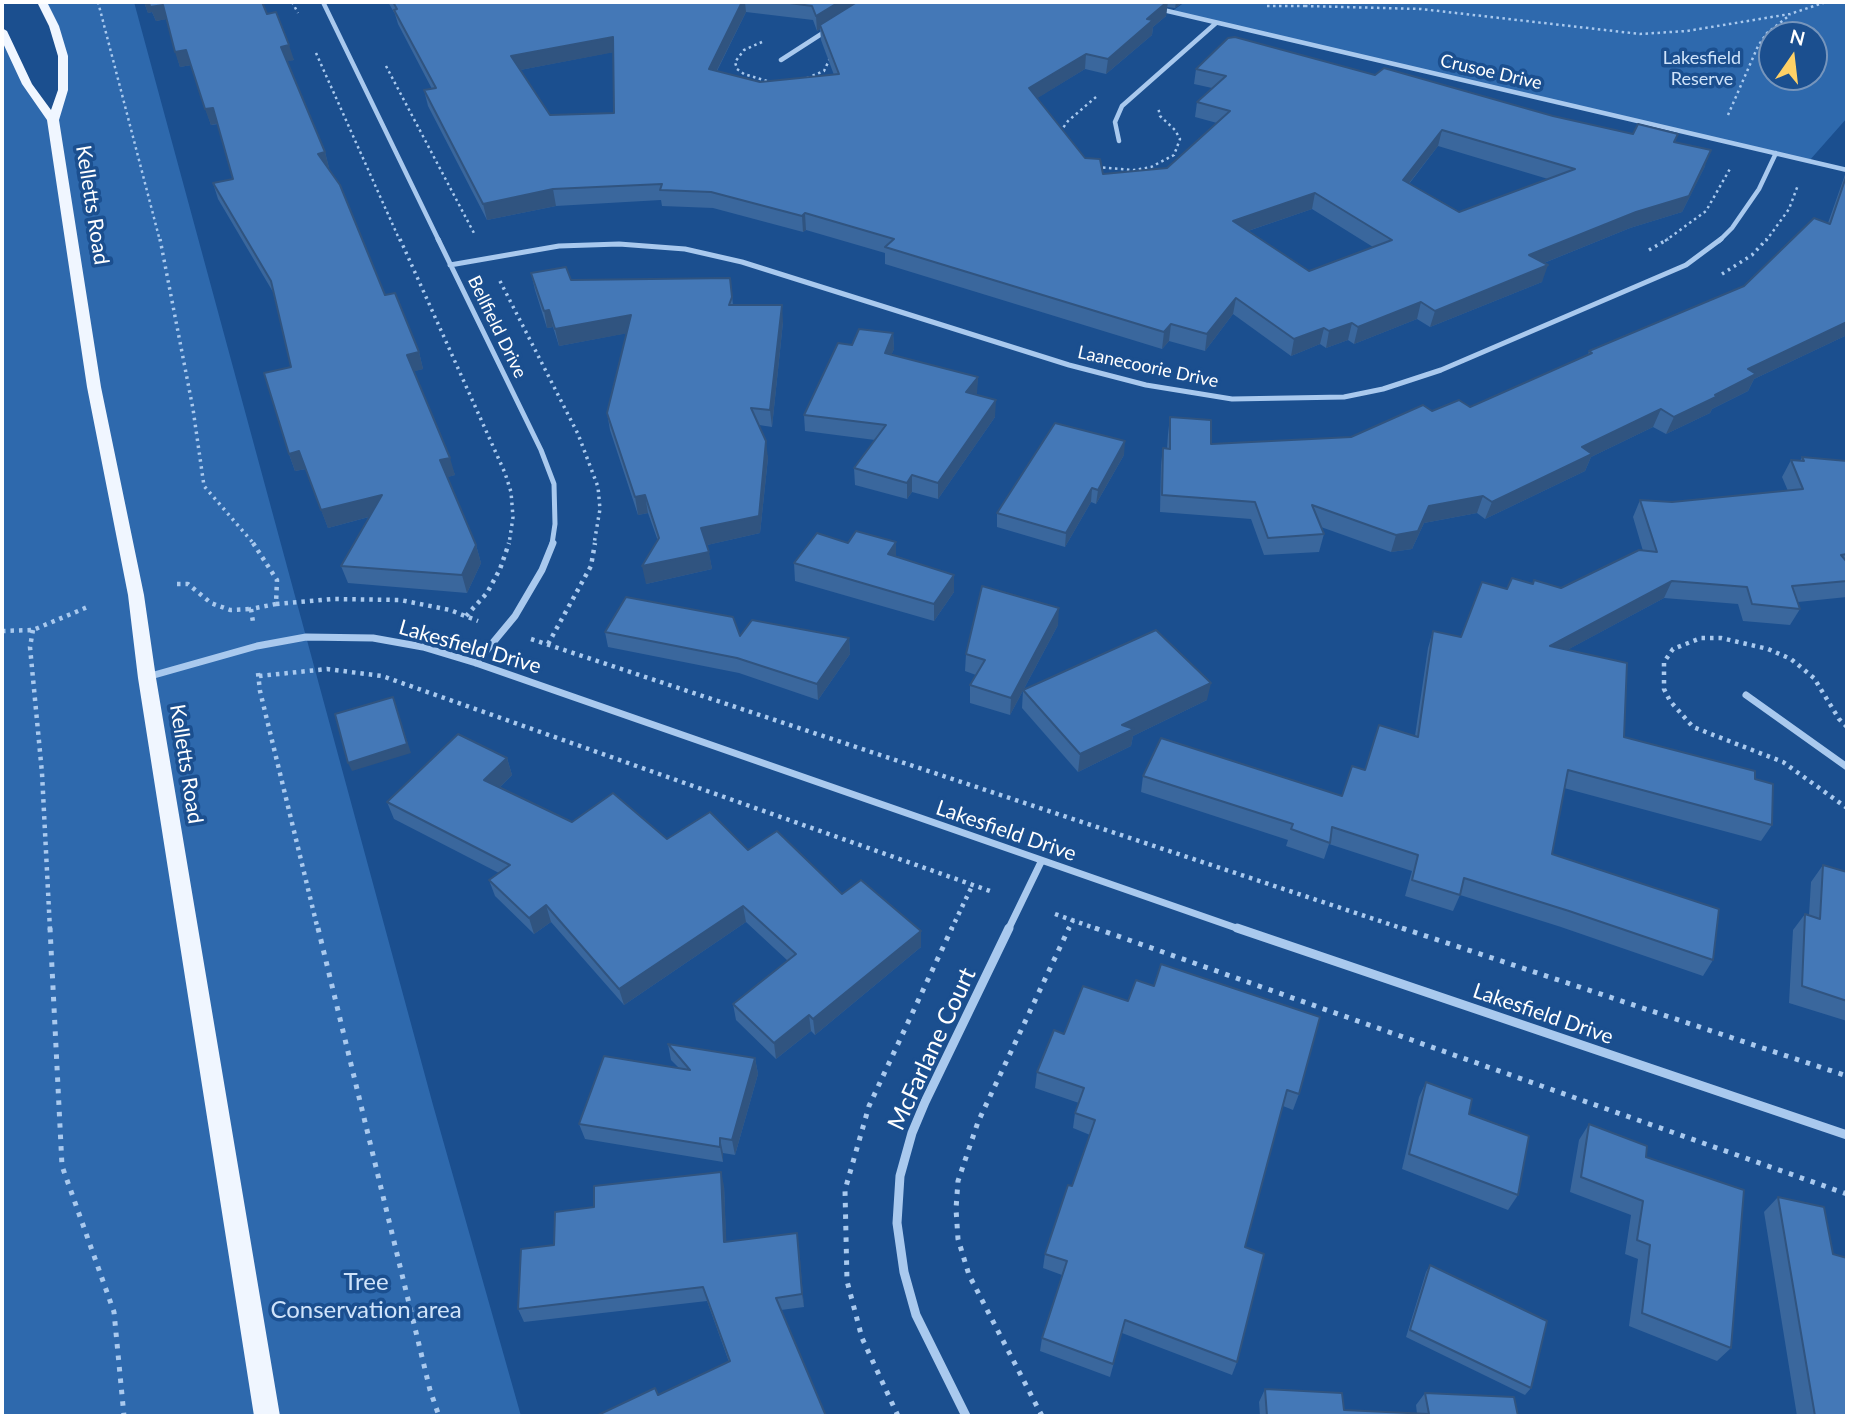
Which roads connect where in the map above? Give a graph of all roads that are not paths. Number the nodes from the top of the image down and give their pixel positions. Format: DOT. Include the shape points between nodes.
graph roads {
  1 [pos="42,2"];
  2 [pos="323,2"];
  3 [pos="1149,7"];
  4 [pos="837,23"];
  5 [pos="1216,23"];
  6 [pos="2,31"];
  7 [pos="781,60"];
  8 [pos="54,120"];
  9 [pos="1119,141"];
  10 [pos="1776,153"];
  11 [pos="1847,170"];
  12 [pos="450,265"];
  13 [pos="476,663"];
  14 [pos="147,678"];
  15 [pos="1746,695"];
  16 [pos="1847,767"];
  17 [pos="1041,862"];
  18 [pos="1847,1135"];
  19 [pos="267,1416"];
  20 [pos="966,1416"];
  1 -- 8 [label="main road, Kelletts Road" via="63,56 63,90"];
  2 -- 12 [label="street, Bellfield Drive"];
  3 -- 5 [label="street, Crusoe Drive"];
  4 -- 7 [label="street"];
  5 -- 9 [label="street" via="1117,112"];
  5 -- 10 [label="street, Crusoe Drive"];
  6 -- 8 [label="main road, Kelletts Road" via="27,84"];
  8 -- 14 [label="main road, Kelletts Road" via="94,387 136,595"];
  10 -- 11 [label="street, Crusoe Drive"];
  10 -- 12 [label="street, Laanecoorie Drive" via="1747,208 1724,237 1693,260 1441,370 1344,397 1232,399 1146,385 685,248 559,246"];
  12 -- 13 [label="street, Bellfield Drive" via="545,457 556,503 552,547 542,570 515,616"];
  13 -- 14 [label="street, Lakesfield Drive" via="373,638 306,637 257,646"];
  13 -- 17 [label="street, Lakesfield Drive"];
  14 -- 19 [label="main road, Kelletts Road"];
  15 -- 16 [label="street"];
  17 -- 18 [label="street, Lakesfield Drive"];
  17 -- 20 [label="street, McFarlane Court" via="925,1102 900,1176 897,1223 904,1272 916,1315"];
}
